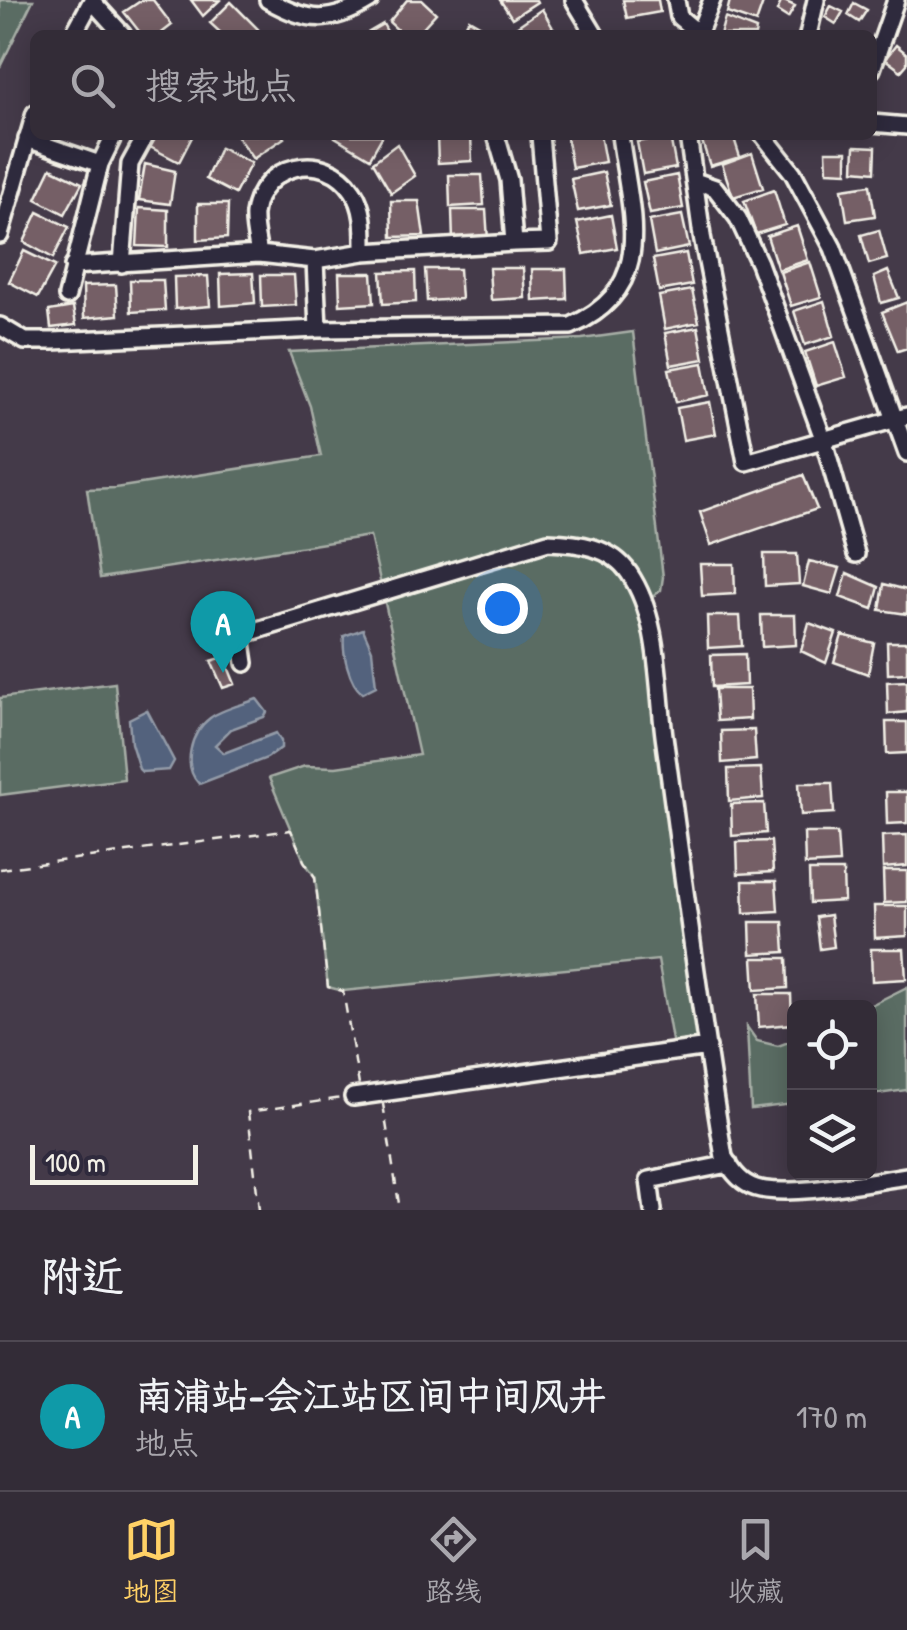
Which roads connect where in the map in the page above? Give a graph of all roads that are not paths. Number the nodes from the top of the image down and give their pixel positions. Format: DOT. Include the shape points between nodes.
graph roads {
  1 [pos="268,0"];
  2 [pos="370,0"];
  3 [pos="574,0"];
  4 [pos="676,0"];
  5 [pos="712,0"];
  6 [pos="816,0"];
  7 [pos="896,0"];
  8 [pos="92,1"];
  9 [pos="76,30"];
  10 [pos="118,30"];
  11 [pos="592,30"];
  12 [pos="693,30"];
  13 [pos="700,30"];
  14 [pos="809,30"];
  15 [pos="877,55"];
  16 [pos="877,123"];
  17 [pos="907,126"];
  18 [pos="30,128"];
  19 [pos="26,139"];
  20 [pos="112,140"];
  21 [pos="143,140"];
  22 [pos="497,140"];
  23 [pos="540,140"];
  24 [pos="621,140"];
  25 [pos="689,140"];
  26 [pos="768,140"];
  27 [pos="100,164"];
  28 [pos="695,181"];
  29 [pos="0,235"];
  30 [pos="514,244"];
  31 [pos="364,252"];
  32 [pos="259,254"];
  33 [pos="315,260"];
  34 [pos="122,264"];
  35 [pos="73,266"];
  36 [pos="67,296"];
  37 [pos="0,326"];
  38 [pos="318,329"];
  39 [pos="900,418"];
  40 [pos="824,441"];
  41 [pos="907,453"];
  42 [pos="856,554"];
  43 [pos="244,663"];
  44 [pos="708,1047"];
  45 [pos="357,1096"];
  46 [pos="728,1164"];
  47 [pos="907,1176"];
  48 [pos="653,1210"];
  1 -- 2 [label="street" via="320,19 345,16"];
  3 -- 11 [label="street"];
  4 -- 12 [label="street" via="678,17"];
  5 -- 13 [label="street"];
  6 -- 14 [label="street"];
  7 -- 15 [label="street"];
  8 -- 9 [label="street"];
  8 -- 10 [label="street"];
  16 -- 17 [label="street"];
  18 -- 19 [label="street"];
  19 -- 27 [label="street"];
  19 -- 29 [label="street"];
  20 -- 27 [label="street"];
  21 -- 34 [label="street" via="130,164"];
  22 -- 30 [label="street" via="509,180"];
  23 -- 30 [label="street" via="549,242"];
  24 -- 38 [label="street" via="634,246 627,276 598,314 571,326"];
  25 -- 28 [label="street"];
  26 -- 39 [label="street" via="834,248"];
  27 -- 35 [label="street"];
  28 -- 40 [label="street" via="716,188 738,218"];
  28 -- 40 [label="street" via="746,462"];
  30 -- 31 [label="street"];
  31 -- 32 [label="street" via="364,220 354,192 338,173 313,164 291,167 264,185 254,215"];
  31 -- 33 [label="street"];
  32 -- 33 [label="street"];
  32 -- 34 [label="street"];
  33 -- 38 [label="street"];
  34 -- 35 [label="street"];
  35 -- 36 [label="street"];
  37 -- 38 [label="street" via="25,341"];
  39 -- 40 [label="street"];
  39 -- 41 [label="street"];
  40 -- 42 [label="street"];
  43 -- 44 [label="street" via="241,635 548,542 582,543 620,562 641,594 651,629"];
  44 -- 45 [label="street"];
  44 -- 46 [label="street"];
  46 -- 47 [label="street" via="752,1187 764,1189"];
  46 -- 48 [label="street" via="649,1180"];
}
